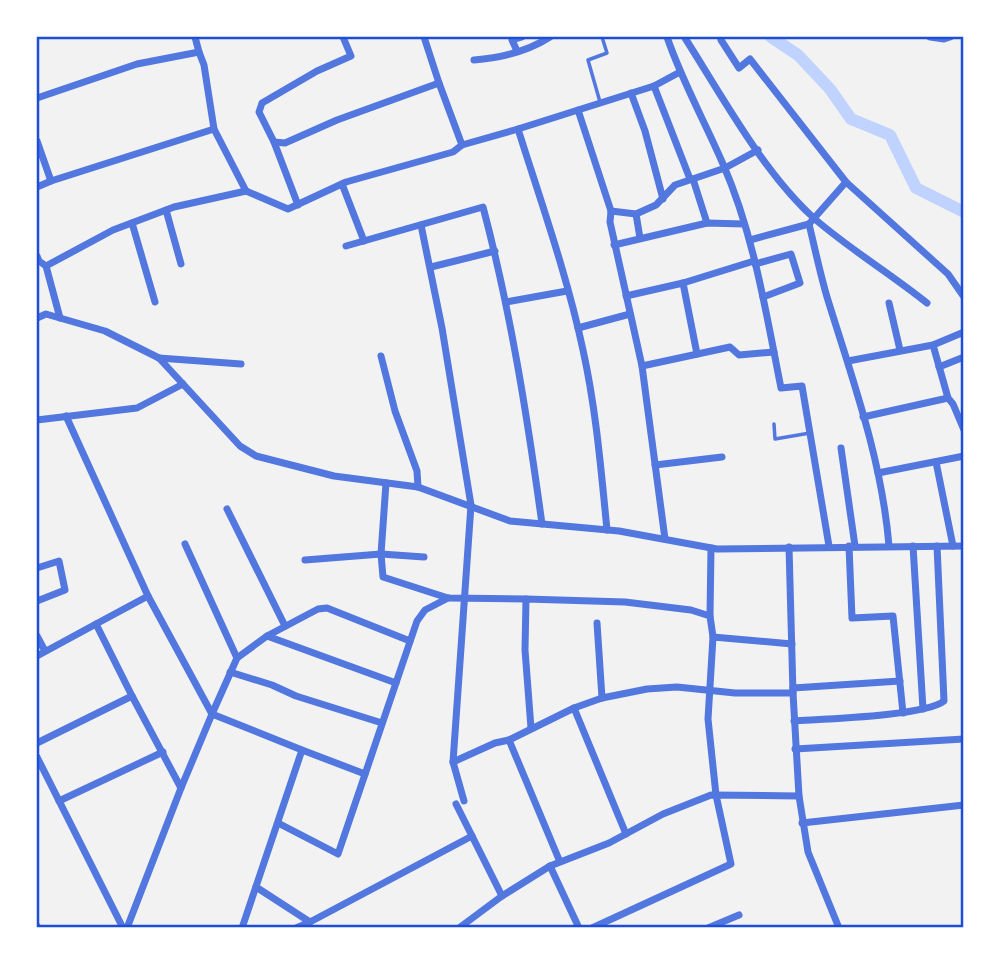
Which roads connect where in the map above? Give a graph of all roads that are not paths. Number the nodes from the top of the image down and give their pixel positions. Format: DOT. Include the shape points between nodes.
graph roads {
  1 [pos="195,37"];
  2 [pos="342,37"];
  3 [pos="424,37"];
  4 [pos="522,37"];
  5 [pos="551,37"];
  6 [pos="602,37"];
  7 [pos="667,37"];
  8 [pos="930,37"];
  9 [pos="950,37"];
  10 [pos="685,38"];
  11 [pos="721,40"];
  12 [pos="517,51"];
  13 [pos="199,52"];
  14 [pos="474,60"];
  15 [pos="680,72"];
  16 [pos="439,83"];
  17 [pos="654,86"];
  18 [pos="631,93"];
  19 [pos="37,98"];
  20 [pos="600,103"];
  21 [pos="578,110"];
  22 [pos="214,129"];
  23 [pos="518,130"];
  24 [pos="37,141"];
  25 [pos="274,142"];
  26 [pos="461,145"];
  27 [pos="758,150"];
  28 [pos="725,167"];
  29 [pos="692,179"];
  30 [pos="51,181"];
  31 [pos="846,182"];
  32 [pos="342,184"];
  33 [pos="37,187"];
  34 [pos="246,191"];
  35 [pos="663,199"];
  36 [pos="298,205"];
  37 [pos="166,210"];
  38 [pos="611,211"];
  39 [pos="636,214"];
  40 [pos="812,222"];
  41 [pos="132,223"];
  42 [pos="707,223"];
  43 [pos="744,224"];
  44 [pos="421,225"];
  45 [pos="640,239"];
  46 [pos="750,240"];
  47 [pos="364,241"];
  48 [pos="614,245"];
  49 [pos="346,246"];
  50 [pos="495,251"];
  51 [pos="37,256"];
  52 [pos="755,263"];
  53 [pos="181,264"];
  54 [pos="47,265"];
  55 [pos="430,267"];
  56 [pos="682,283"];
  57 [pos="567,291"];
  58 [pos="626,296"];
  59 [pos="964,296"];
  60 [pos="763,297"];
  61 [pos="155,302"];
  62 [pos="506,302"];
  63 [pos="889,303"];
  64 [pos="927,303"];
  65 [pos="630,314"];
  66 [pos="37,318"];
  67 [pos="60,318"];
  68 [pos="578,328"];
  69 [pos="964,332"];
  70 [pos="933,345"];
  71 [pos="900,350"];
  72 [pos="774,352"];
  73 [pos="697,354"];
  74 [pos="381,356"];
  75 [pos="964,357"];
  76 [pos="159,358"];
  77 [pos="848,361"];
  78 [pos="240,364"];
  79 [pos="642,366"];
  80 [pos="939,367"];
  81 [pos="183,384"];
  82 [pos="948,398"];
  83 [pos="66,416"];
  84 [pos="863,417"];
  85 [pos="37,420"];
  86 [pos="774,424"];
  87 [pos="964,430"];
  88 [pos="810,433"];
  89 [pos="841,448"];
  90 [pos="964,456"];
  91 [pos="722,457"];
  92 [pos="936,462"];
  93 [pos="655,465"];
  94 [pos="878,473"];
  95 [pos="386,483"];
  96 [pos="418,487"];
  97 [pos="471,505"];
  98 [pos="227,509"];
  99 [pos="542,524"];
  100 [pos="607,530"];
  101 [pos="665,539"];
  102 [pos="185,544"];
  103 [pos="829,546"];
  104 [pos="852,546"];
  105 [pos="889,546"];
  106 [pos="913,546"];
  107 [pos="937,546"];
  108 [pos="953,546"];
  109 [pos="964,546"];
  110 [pos="789,547"];
  111 [pos="711,548"];
  112 [pos="381,554"];
  113 [pos="424,558"];
  114 [pos="305,559"];
  115 [pos="37,568"];
  116 [pos="148,596"];
  117 [pos="448,598"];
  118 [pos="465,598"];
  119 [pos="526,599"];
  120 [pos="37,601"];
  121 [pos="710,616"];
  122 [pos="597,623"];
  123 [pos="96,624"];
  124 [pos="285,626"];
  125 [pos="37,636"];
  126 [pos="267,636"];
  127 [pos="713,638"];
  128 [pos="410,641"];
  129 [pos="792,644"];
  130 [pos="45,651"];
  131 [pos="37,656"];
  132 [pos="237,658"];
  133 [pos="230,672"];
  134 [pos="900,681"];
  135 [pos="396,683"];
  136 [pos="710,690"];
  137 [pos="793,690"];
  138 [pos="132,696"];
  139 [pos="602,698"];
  140 [pos="574,708"];
  141 [pos="923,709"];
  142 [pos="903,713"];
  143 [pos="212,714"];
  144 [pos="794,721"];
  145 [pos="382,723"];
  146 [pos="531,728"];
  147 [pos="964,739"];
  148 [pos="509,740"];
  149 [pos="37,743"];
  150 [pos="795,749"];
  151 [pos="303,750"];
  152 [pos="163,752"];
  153 [pos="37,757"];
  154 [pos="453,762"];
  155 [pos="365,774"];
  156 [pos="181,788"];
  157 [pos="716,795"];
  158 [pos="799,796"];
  159 [pos="59,800"];
  160 [pos="964,805"];
  161 [pos="278,822"];
  162 [pos="802,823"];
  163 [pos="626,834"];
  164 [pos="472,836"];
  165 [pos="560,862"];
  166 [pos="550,866"];
  167 [pos="256,887"];
  168 [pos="502,896"];
  169 [pos="739,915"];
  170 [pos="310,922"];
  171 [pos="125,928"];
  172 [pos="242,928"];
  173 [pos="296,928"];
  174 [pos="459,928"];
  175 [pos="579,928"];
  176 [pos="592,928"];
  177 [pos="708,928"];
  178 [pos="839,928"];
  1 -- 13 [label="street"];
  2 -- 25 [label="street" via="351,57 297,82 259,108"];
  3 -- 16 [label="street"];
  4 -- 12 [label="street" via="512,40"];
  5 -- 12 [label="street"];
  6 -- 20 [label="lane" via="607,53 588,60"];
  7 -- 15 [label="street"];
  8 -- 9 [label="street"];
  10 -- 27 [label="street"];
  11 -- 31 [label="street" via="739,68 750,59"];
  12 -- 14 [label="street"];
  13 -- 19 [label="street" via="137,64"];
  13 -- 22 [label="street"];
  15 -- 17 [label="street"];
  15 -- 28 [label="street"];
  16 -- 25 [label="street" via="285,143"];
  16 -- 26 [label="street"];
  17 -- 18 [label="street"];
  17 -- 29 [label="street"];
  18 -- 20 [label="street"];
  18 -- 35 [label="street"];
  20 -- 21 [label="street"];
  21 -- 23 [label="street"];
  21 -- 38 [label="street"];
  22 -- 30 [label="street"];
  22 -- 34 [label="street"];
  23 -- 26 [label="street"];
  23 -- 57 [label="street"];
  24 -- 30 [label="street"];
  25 -- 36 [label="street"];
  26 -- 32 [label="street" via="453,152"];
  27 -- 28 [label="street"];
  27 -- 40 [label="street"];
  28 -- 29 [label="street"];
  28 -- 43 [label="street"];
  29 -- 35 [label="street" via="670,188"];
  29 -- 42 [label="street"];
  30 -- 33 [label="street"];
  31 -- 40 [label="street"];
  31 -- 59 [label="street" via="948,274"];
  32 -- 36 [label="street"];
  32 -- 47 [label="street"];
  34 -- 36 [label="street" via="288,209"];
  34 -- 37 [label="street"];
  35 -- 39 [label="street"];
  37 -- 41 [label="street"];
  37 -- 53 [label="street"];
  38 -- 39 [label="street"];
  38 -- 48 [label="street"];
  39 -- 45 [label="street"];
  40 -- 46 [label="street"];
  40 -- 64 [label="street"];
  40 -- 77 [label="street" via="827,294"];
  41 -- 54 [label="street"];
  41 -- 61 [label="street"];
  42 -- 43 [label="street"];
  42 -- 45 [label="street"];
  43 -- 46 [label="street"];
  44 -- 47 [label="street"];
  44 -- 50 [label="street" via="483,207"];
  44 -- 55 [label="street"];
  45 -- 48 [label="street"];
  46 -- 52 [label="street"];
  47 -- 49 [label="street"];
  48 -- 58 [label="street"];
  50 -- 55 [label="street"];
  50 -- 62 [label="street"];
  51 -- 54 [label="street"];
  52 -- 56 [label="street"];
  52 -- 60 [label="street"];
  52 -- 60 [label="street" via="791,254 800,283"];
  54 -- 67 [label="street"];
  55 -- 97 [label="street"];
  56 -- 58 [label="street"];
  56 -- 73 [label="street"];
  57 -- 62 [label="street"];
  57 -- 68 [label="street"];
  58 -- 65 [label="street"];
  60 -- 72 [label="street"];
  62 -- 99 [label="street"];
  63 -- 71 [label="street"];
  65 -- 68 [label="street"];
  65 -- 79 [label="street"];
  66 -- 67 [label="street" via="46,314"];
  67 -- 76 [label="street" via="105,331"];
  68 -- 100 [label="street" via="599,438"];
  69 -- 70 [label="street"];
  70 -- 71 [label="street"];
  70 -- 80 [label="street"];
  71 -- 77 [label="street"];
  72 -- 73 [label="street" via="739,355 730,347"];
  72 -- 88 [label="street" via="780,387 802,386"];
  73 -- 79 [label="street"];
  74 -- 96 [label="street"];
  75 -- 80 [label="street"];
  76 -- 78 [label="street"];
  76 -- 81 [label="street"];
  77 -- 84 [label="street"];
  79 -- 93 [label="street"];
  80 -- 82 [label="street"];
  81 -- 83 [label="street" via="137,408"];
  81 -- 95 [label="street" via="240,446 256,456 334,477"];
  82 -- 84 [label="street"];
  82 -- 87 [label="street"];
  83 -- 85 [label="street"];
  83 -- 116 [label="street"];
  84 -- 94 [label="street"];
  86 -- 88 [label="lane" via="775,439"];
  88 -- 103 [label="street"];
  89 -- 104 [label="street"];
  90 -- 92 [label="street"];
  91 -- 93 [label="street"];
  92 -- 94 [label="street"];
  92 -- 108 [label="street"];
  93 -- 101 [label="street"];
  94 -- 105 [label="street"];
  95 -- 96 [label="street"];
  95 -- 112 [label="street"];
  96 -- 97 [label="street"];
  97 -- 99 [label="street" via="510,521"];
  97 -- 118 [label="street"];
  98 -- 124 [label="street"];
  99 -- 100 [label="street"];
  100 -- 101 [label="street"];
  101 -- 111 [label="street"];
  102 -- 132 [label="street"];
  103 -- 104 [label="street"];
  103 -- 110 [label="street"];
  104 -- 105 [label="street"];
  104 -- 134 [label="street" via="852,618 893,616"];
  105 -- 106 [label="street"];
  106 -- 107 [label="street"];
  106 -- 141 [label="street"];
  107 -- 108 [label="street"];
  107 -- 141 [label="street" via="946,694 938,706"];
  108 -- 109 [label="street"];
  110 -- 111 [label="street"];
  110 -- 129 [label="street"];
  111 -- 121 [label="street"];
  112 -- 113 [label="street"];
  112 -- 114 [label="street"];
  112 -- 117 [label="street" via="383,578"];
  115 -- 120 [label="street" via="59,561 65,590"];
  116 -- 123 [label="street"];
  116 -- 143 [label="street"];
  117 -- 118 [label="street"];
  117 -- 128 [label="street" via="425,610"];
  118 -- 119 [label="street"];
  118 -- 154 [label="street"];
  119 -- 121 [label="street" via="625,602"];
  119 -- 146 [label="street"];
  121 -- 127 [label="street"];
  122 -- 139 [label="street"];
  123 -- 130 [label="street"];
  123 -- 138 [label="street"];
  124 -- 126 [label="street"];
  124 -- 128 [label="street" via="318,608 327,608"];
  125 -- 130 [label="street"];
  126 -- 132 [label="street"];
  126 -- 135 [label="street"];
  127 -- 129 [label="street"];
  127 -- 136 [label="street"];
  128 -- 135 [label="street"];
  129 -- 137 [label="street"];
  130 -- 131 [label="street"];
  132 -- 133 [label="street"];
  133 -- 143 [label="street"];
  133 -- 145 [label="street"];
  134 -- 137 [label="street"];
  134 -- 142 [label="street"];
  135 -- 145 [label="street"];
  136 -- 137 [label="street"];
  136 -- 139 [label="street" via="667,688"];
  136 -- 157 [label="street" via="708,719"];
  137 -- 144 [label="street"];
  138 -- 149 [label="street"];
  138 -- 152 [label="street"];
  139 -- 140 [label="street"];
  140 -- 146 [label="street"];
  140 -- 163 [label="street"];
  141 -- 142 [label="street"];
  142 -- 144 [label="street"];
  143 -- 151 [label="street"];
  143 -- 156 [label="street"];
  144 -- 150 [label="street"];
  145 -- 155 [label="street"];
  146 -- 148 [label="street"];
  147 -- 150 [label="street"];
  148 -- 154 [label="street"];
  148 -- 165 [label="street"];
  150 -- 158 [label="street"];
  151 -- 155 [label="street"];
  151 -- 161 [label="street"];
  152 -- 156 [label="street"];
  152 -- 159 [label="street"];
  153 -- 159 [label="street"];
  154 -- 164 [label="street"];
  155 -- 161 [label="street" via="338,854"];
  156 -- 171 [label="street"];
  157 -- 158 [label="street"];
  157 -- 163 [label="street" via="663,814"];
  157 -- 176 [label="street" via="731,864"];
  158 -- 162 [label="street"];
  159 -- 171 [label="street"];
  160 -- 162 [label="street"];
  161 -- 167 [label="street"];
  162 -- 178 [label="street" via="808,852"];
  163 -- 165 [label="street"];
  164 -- 168 [label="street"];
  164 -- 170 [label="street"];
  165 -- 166 [label="street"];
  166 -- 168 [label="street"];
  166 -- 175 [label="street"];
  167 -- 170 [label="street"];
  167 -- 172 [label="street"];
  168 -- 174 [label="street"];
  169 -- 177 [label="street"];
  170 -- 173 [label="street"];
}
